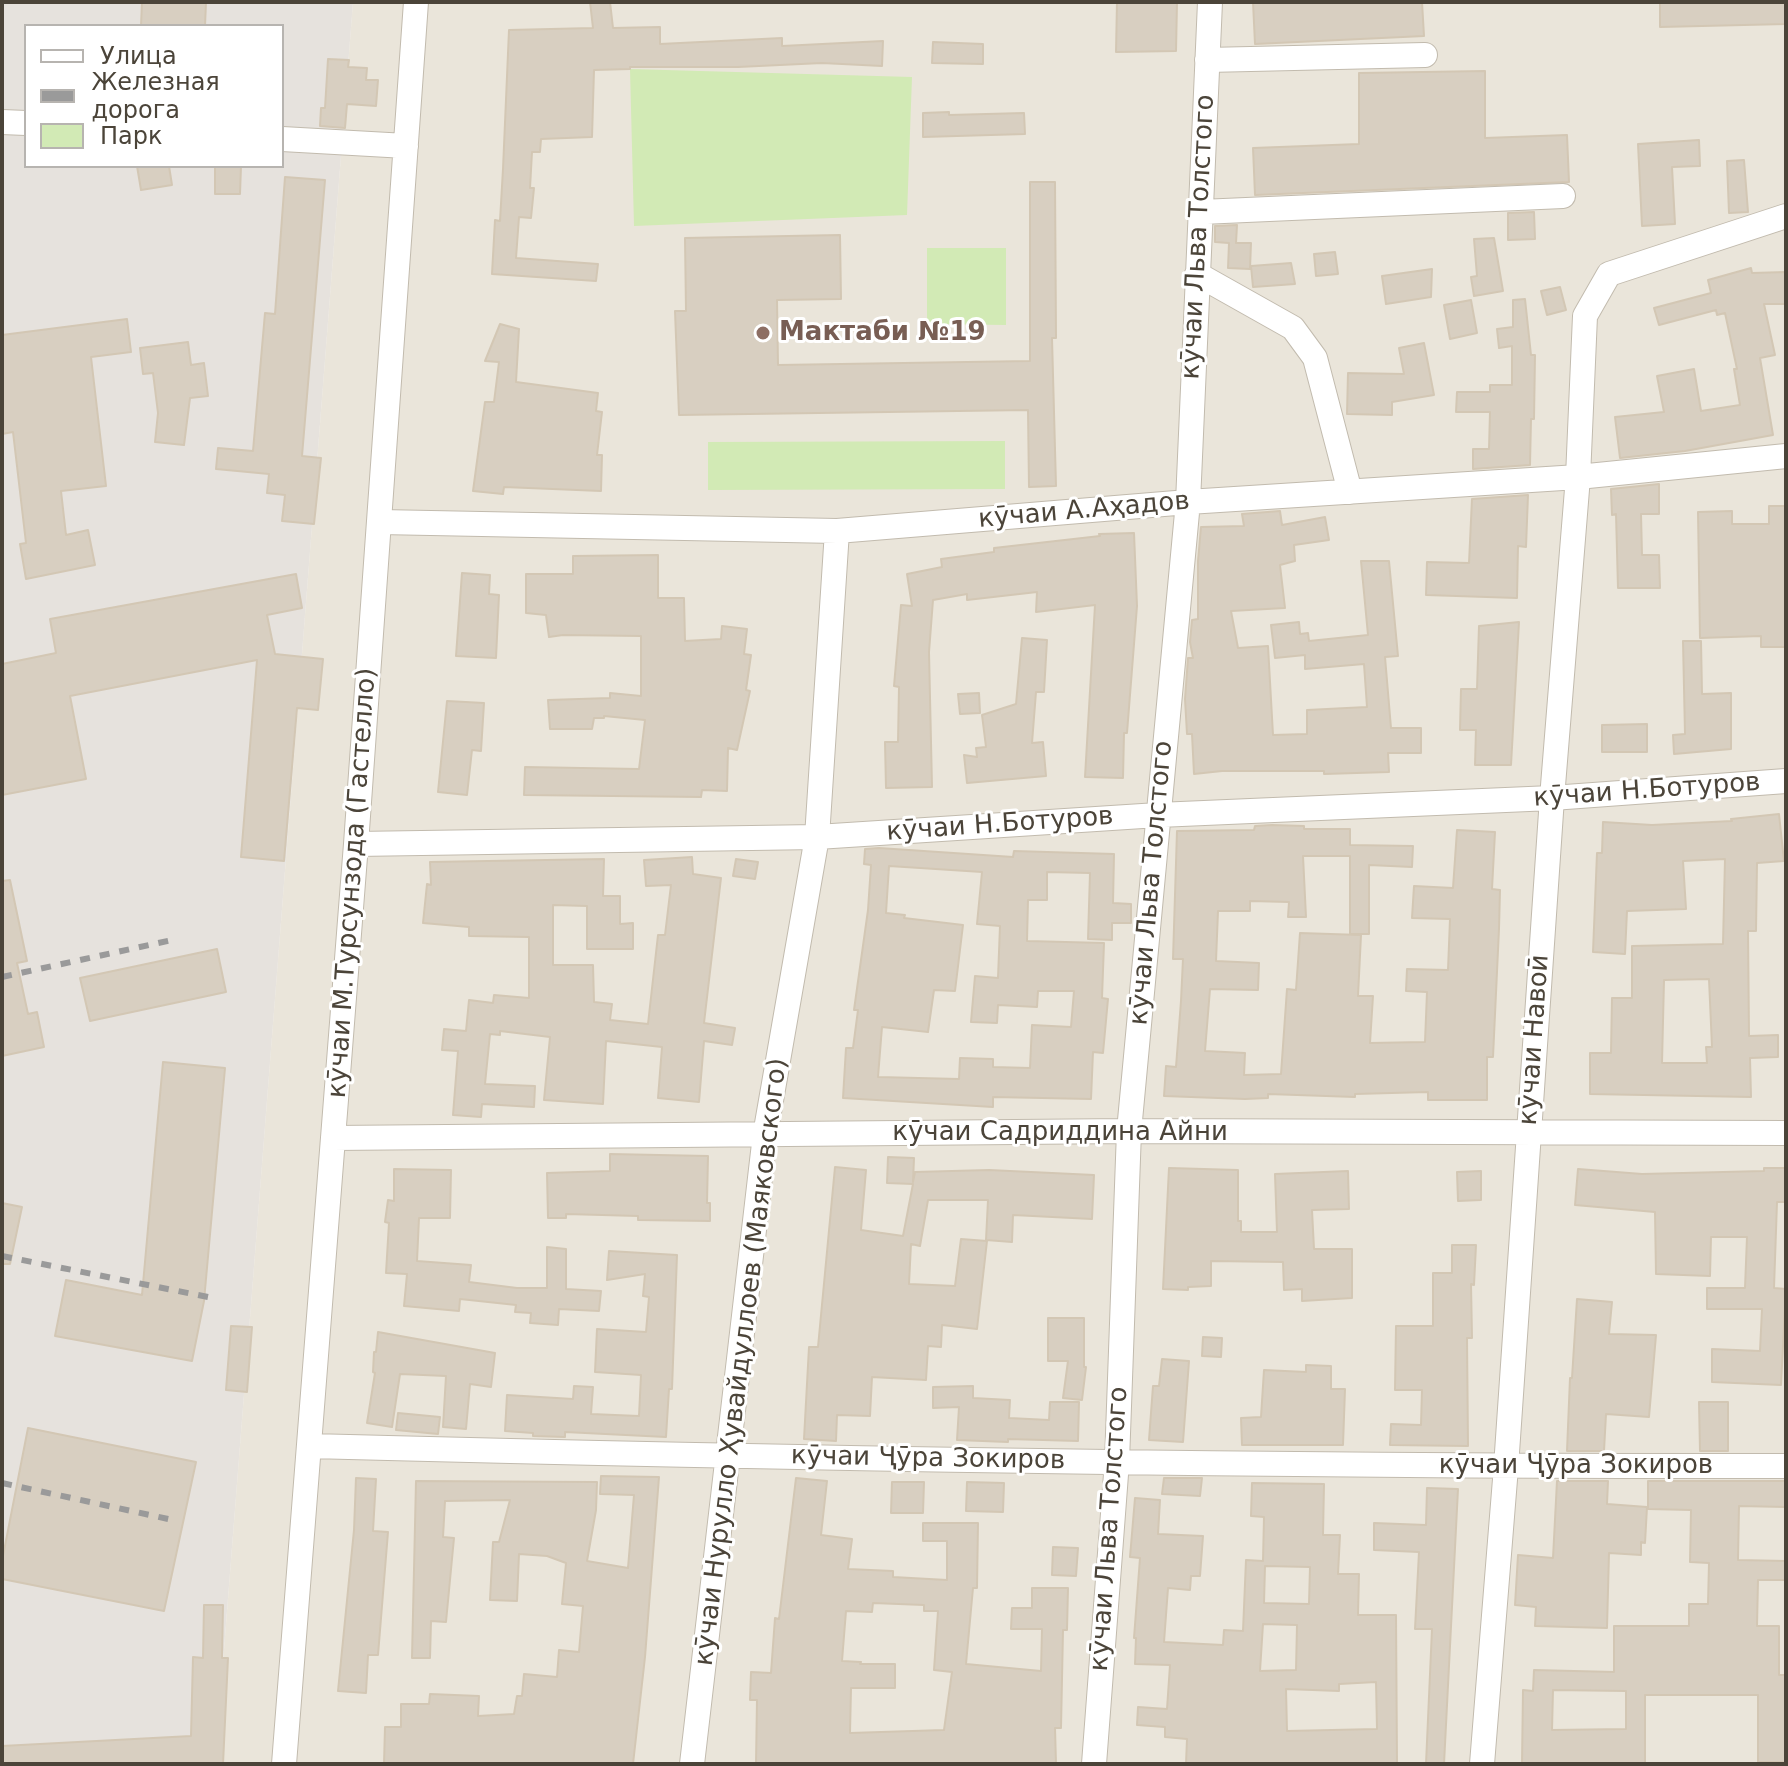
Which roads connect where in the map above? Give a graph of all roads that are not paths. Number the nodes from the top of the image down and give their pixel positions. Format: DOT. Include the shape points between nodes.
graph roads {
  1 [pos="416,2"];
  2 [pos="1210,2"];
  3 [pos="1425,55"];
  4 [pos="1207,60"];
  5 [pos="2,122"];
  6 [pos="24,123"];
  7 [pos="284,139"];
  8 [pos="406,146"];
  9 [pos="1563,196"];
  10 [pos="1201,212"];
  11 [pos="1786,216"];
  12 [pos="1197,274"];
  13 [pos="1786,456"];
  14 [pos="1578,477"];
  15 [pos="1350,492"];
  16 [pos="1188,502"];
  17 [pos="380,522"];
  18 [pos="837,531"];
  19 [pos="1786,781"];
  20 [pos="1552,798"];
  21 [pos="1158,815"];
  22 [pos="817,837"];
  23 [pos="356,844"];
  24 [pos="1129,1131"];
  25 [pos="1528,1131"];
  26 [pos="1786,1133"];
  27 [pos="765,1135"];
  28 [pos="333,1138"];
  29 [pos="310,1446"];
  30 [pos="729,1457"];
  31 [pos="1117,1461"];
  32 [pos="1786,1466"];
  33 [pos="1506,1467"];
  34 [pos="284,1764"];
  35 [pos="692,1764"];
  36 [pos="1094,1764"];
  37 [pos="1482,1764"];
  1 -- 8 [label="street, кӯчаи М.Турсунзода (Гастелло)"];
  2 -- 4 [label="street, кӯчаи Льва Толстого"];
  3 -- 4 [label="street"];
  4 -- 10 [label="street, кӯчаи Льва Толстого"];
  5 -- 6 [label="street"];
  7 -- 8 [label="street"];
  8 -- 17 [label="street, кӯчаи М.Турсунзода (Гастелло)"];
  9 -- 10 [label="street"];
  10 -- 12 [label="street, кӯчаи Льва Толстого"];
  11 -- 14 [label="street, кӯчаи Навоӣ" via="1609,274 1585,316"];
  12 -- 15 [label="street" via="1293,328 1315,358"];
  12 -- 16 [label="street, кӯчаи Льва Толстого"];
  13 -- 14 [label="street, кӯчаи А.Аҳадов"];
  14 -- 15 [label="street, кӯчаи А.Аҳадов"];
  14 -- 20 [label="street, кӯчаи Навоӣ"];
  15 -- 16 [label="street, кӯчаи А.Аҳадов"];
  16 -- 18 [label="street, кӯчаи А.Аҳадов"];
  16 -- 21 [label="street, кӯчаи Льва Толстого"];
  17 -- 18 [label="street, кӯчаи А.Аҳадов"];
  17 -- 23 [label="street, кӯчаи М.Турсунзода (Гастелло)"];
  18 -- 22 [label="street, кӯчаи Нурулло Ҳувайдуллоев (Маяковского)"];
  19 -- 20 [label="street, кӯчаи Н.Ботуров"];
  20 -- 21 [label="street, кӯчаи Н.Ботуров"];
  20 -- 25 [label="street, кӯчаи Навоӣ"];
  21 -- 22 [label="street, кӯчаи Н.Ботуров"];
  21 -- 24 [label="street, кӯчаи Льва Толстого"];
  22 -- 23 [label="street, кӯчаи Н.Ботуров"];
  22 -- 27 [label="street, кӯчаи Нурулло Ҳувайдуллоев (Маяковского)"];
  23 -- 28 [label="street, кӯчаи М.Турсунзода (Гастелло)"];
  24 -- 25 [label="street, кӯчаи Садриддина Айни"];
  24 -- 27 [label="street, кӯчаи Садриддина Айни"];
  24 -- 31 [label="street, кӯчаи Льва Толстого"];
  25 -- 26 [label="street, кӯчаи Садриддина Айни"];
  25 -- 33 [label="street, кӯчаи Навоӣ"];
  27 -- 28 [label="street, кӯчаи Садриддина Айни"];
  27 -- 30 [label="street, кӯчаи Нурулло Ҳувайдуллоев (Маяковского)"];
  28 -- 29 [label="street, кӯчаи М.Турсунзода (Гастелло)"];
  29 -- 30 [label="street, кӯчаи Ҷӯра Зокиров"];
  29 -- 34 [label="street, кӯчаи М.Турсунзода (Гастелло)"];
  30 -- 31 [label="street, кӯчаи Ҷӯра Зокиров"];
  30 -- 35 [label="street, кӯчаи Нурулло Ҳувайдуллоев (Маяковского)"];
  31 -- 33 [label="street, кӯчаи Ҷӯра Зокиров"];
  31 -- 36 [label="street, кӯчаи Льва Толстого"];
  32 -- 33 [label="street, кӯчаи Ҷӯра Зокиров"];
  33 -- 37 [label="street, кӯчаи Навоӣ"];
}
